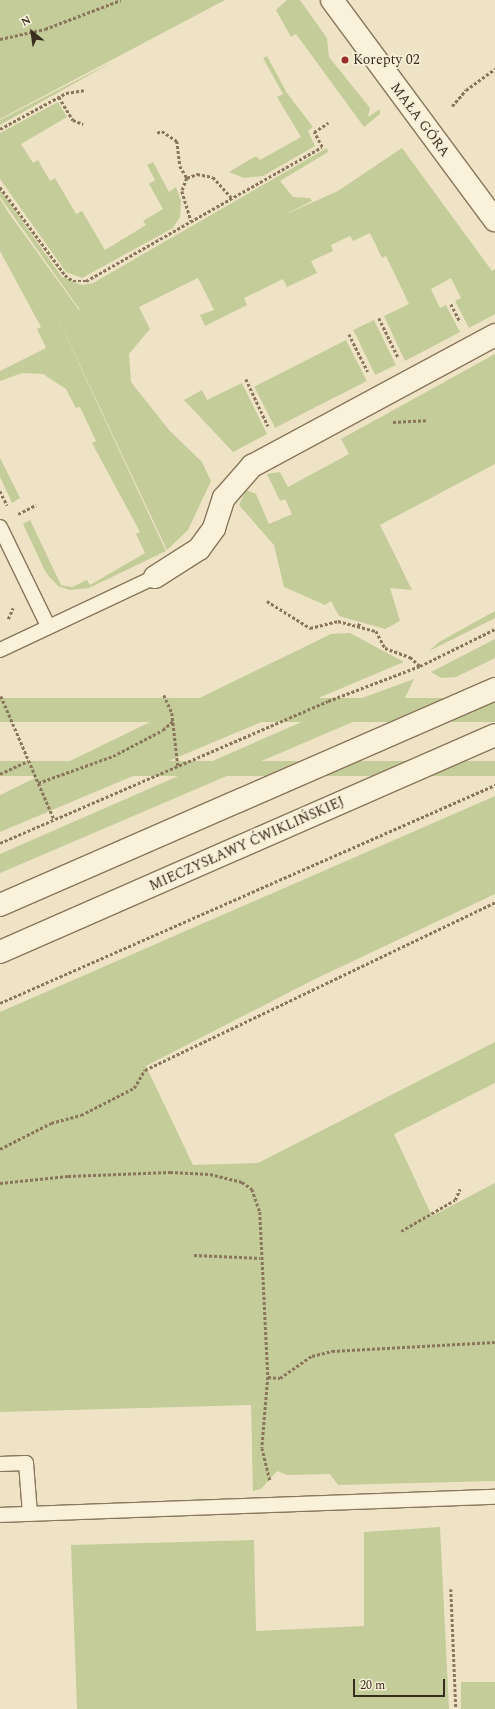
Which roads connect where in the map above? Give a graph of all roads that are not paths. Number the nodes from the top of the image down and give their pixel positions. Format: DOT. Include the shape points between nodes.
graph roads {
  1 [pos="332,0"];
  2 [pos="495,220"];
  3 [pos="495,335"];
  4 [pos="0,527"];
  5 [pos="156,577"];
  6 [pos="48,626"];
  7 [pos="0,650"];
  8 [pos="495,689"];
  9 [pos="495,735"];
  10 [pos="0,905"];
  11 [pos="0,952"];
  12 [pos="0,1464"];
  13 [pos="495,1497"];
  14 [pos="30,1514"];
  15 [pos="0,1515"];
  1 -- 2 [label="street, MAŁA GÓRA"];
  3 -- 5 [label="street" via="252,466 224,498 214,528 199,550"];
  4 -- 6 [label="lane"];
  5 -- 6 [label="lane"];
  6 -- 7 [label="lane"];
  8 -- 10 [label="street"];
  9 -- 11 [label="street, MIECZYSŁAWY ĆWIKLIŃSKIEJ"];
  12 -- 14 [label="lane" via="26,1463"];
  13 -- 14 [label="lane"];
  14 -- 15 [label="lane"];
}
